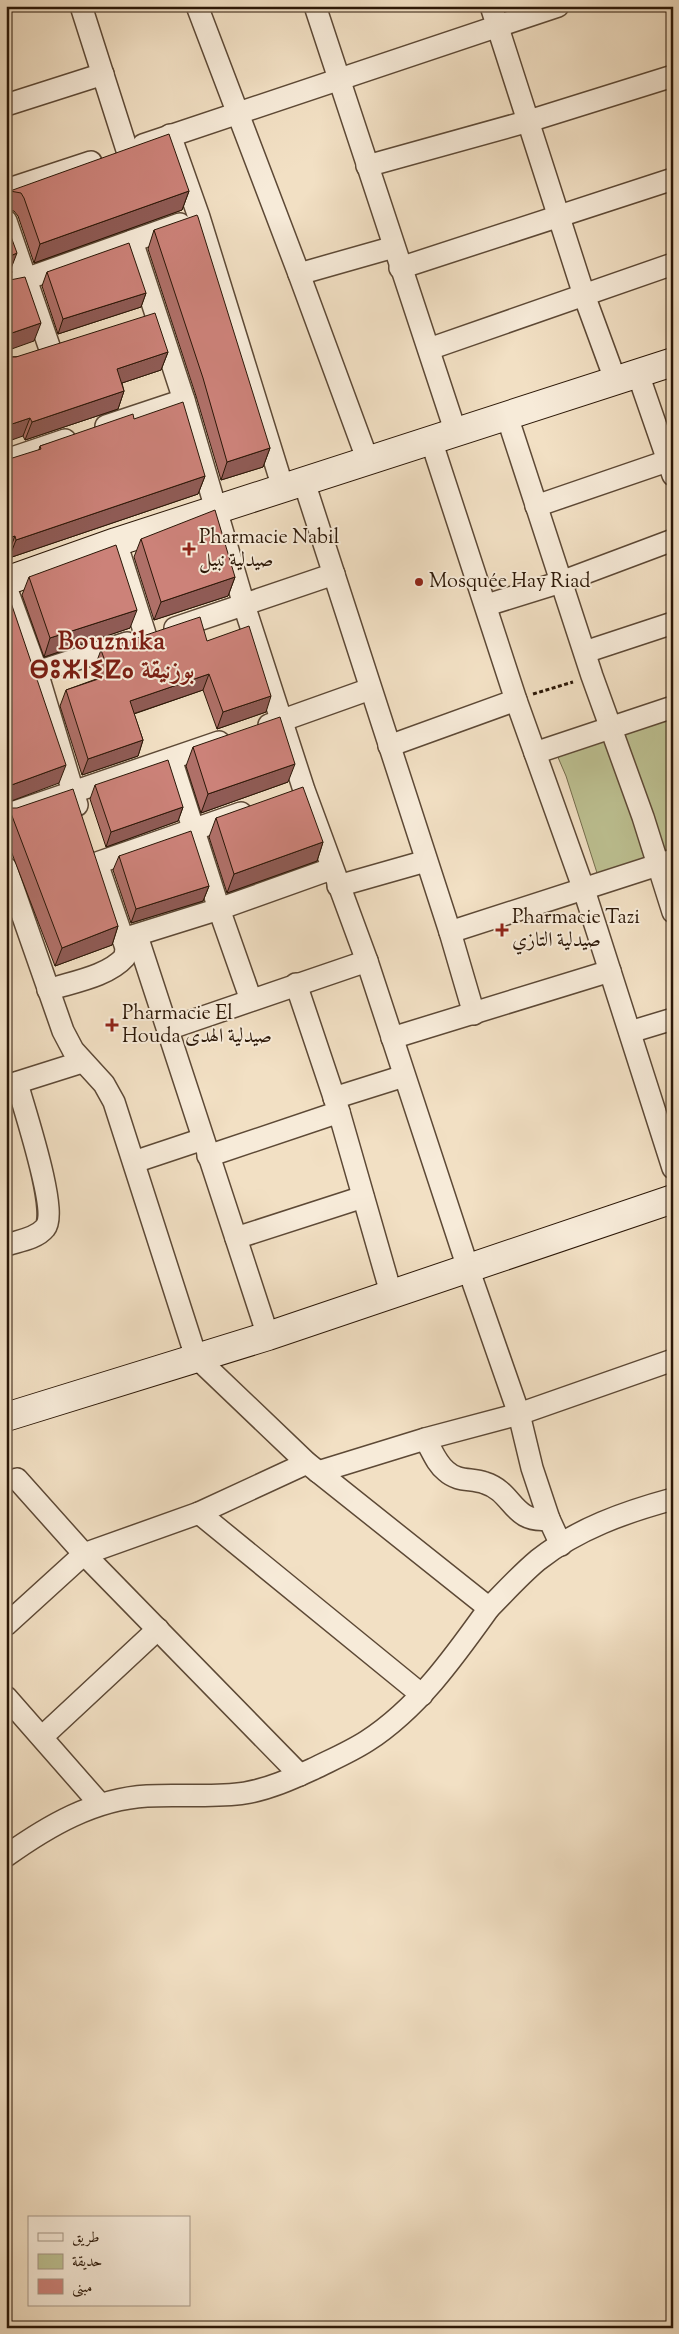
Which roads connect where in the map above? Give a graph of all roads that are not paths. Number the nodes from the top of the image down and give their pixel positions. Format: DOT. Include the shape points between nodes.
graph roads {
  1 [pos="81,6"];
  2 [pos="197,6"];
  3 [pos="314,6"];
  4 [pos="558,6"];
  5 [pos="494,16"];
  6 [pos="103,74"];
  7 [pos="673,76"];
  8 [pos="339,80"];
  9 [pos="6,105"];
  10 [pos="236,112"];
  11 [pos="529,121"];
  12 [pos="170,135"];
  13 [pos="127,150"];
  14 [pos="367,166"];
  15 [pos="673,178"];
  16 [pos="6,190"];
  17 [pos="560,216"];
  18 [pos="199,217"];
  19 [pos="6,221"];
  20 [pos="132,241"];
  21 [pos="394,247"];
  22 [pos="673,264"];
  23 [pos="400,268"];
  24 [pos="299,274"];
  25 [pos="16,283"];
  26 [pos="584,295"];
  27 [pos="51,349"];
  28 [pos="429,349"];
  29 [pos="673,362"];
  30 [pos="627,378"];
  31 [pos="184,400"];
  32 [pos="507,416"];
  33 [pos="444,436"];
  34 [pos="6,460"];
  35 [pos="368,461"];
  36 [pos="671,465"];
  37 [pos="294,485"];
  38 [pos="536,506"];
  39 [pos="215,510"];
  40 [pos="673,540"];
  41 [pos="116,542"];
  42 [pos="334,574"];
  43 [pos="6,581"];
  44 [pos="561,582"];
  45 [pos="6,587"];
  46 [pos="244,605"];
  47 [pos="487,606"];
  48 [pos="673,623"];
  49 [pos="146,637"];
  50 [pos="585,652"];
  51 [pos="37,672"];
  52 [pos="370,689"];
  53 [pos="516,700"];
  54 [pos="673,707"];
  55 [pos="282,721"];
  56 [pos="612,728"];
  57 [pos="388,746"];
  58 [pos="535,753"];
  59 [pos="171,759"];
  60 [pos="73,792"];
  61 [pos="258,806"];
  62 [pos="6,815"];
  63 [pos="194,829"];
  64 [pos="91,845"];
  65 [pos="426,861"];
  66 [pos="665,863"];
  67 [pos="6,868"];
  68 [pos="335,878"];
  69 [pos="584,890"];
  70 [pos="219,909"];
  71 [pos="673,912"];
  72 [pos="450,932"];
  73 [pos="130,937"];
  74 [pos="367,961"];
  75 [pos="610,971"];
  76 [pos="296,984"];
  77 [pos="48,990"];
  78 [pos="251,1000"];
  79 [pos="474,1014"];
  80 [pos="673,1019"];
  81 [pos="168,1029"];
  82 [pos="630,1032"];
  83 [pos="392,1038"];
  84 [pos="82,1062"];
  85 [pos="404,1076"];
  86 [pos="12,1084"];
  87 [pos="337,1105"];
  88 [pos="206,1147"];
  89 [pos="134,1162"];
  90 [pos="673,1168"];
  91 [pos="363,1196"];
  92 [pos="673,1199"];
  93 [pos="236,1238"];
  94 [pos="6,1245"];
  95 [pos="468,1268"];
  96 [pos="391,1293"];
  97 [pos="268,1336"];
  98 [pos="196,1357"];
  99 [pos="673,1360"];
  100 [pos="519,1414"];
  101 [pos="6,1417"];
  102 [pos="425,1439"];
  103 [pos="312,1468"];
  104 [pos="10,1478"];
  105 [pos="673,1498"];
  106 [pos="199,1513"];
  107 [pos="548,1519"];
  108 [pos="560,1545"];
  109 [pos="84,1554"];
  110 [pos="489,1608"];
  111 [pos="6,1625"];
  112 [pos="158,1629"];
  113 [pos="422,1694"];
  114 [pos="6,1697"];
  115 [pos="42,1737"];
  116 [pos="300,1775"];
  117 [pos="100,1804"];
  118 [pos="6,1856"];
  1 -- 6 [label="street"];
  2 -- 10 [label="street"];
  3 -- 8 [label="street"];
  4 -- 5 [label="street"];
  5 -- 8 [label="street"];
  5 -- 11 [label="street"];
  6 -- 9 [label="street"];
  6 -- 13 [label="street"];
  7 -- 11 [label="street"];
  8 -- 10 [label="street"];
  8 -- 14 [label="street"];
  10 -- 12 [label="street"];
  10 -- 24 [label="street"];
  11 -- 14 [label="street"];
  11 -- 17 [label="street"];
  12 -- 13 [label="street"];
  12 -- 18 [label="street"];
  13 -- 16 [label="street"];
  14 -- 21 [label="street"];
  15 -- 17 [label="street"];
  17 -- 23 [label="street"];
  17 -- 26 [label="street"];
  18 -- 20 [label="street"];
  18 -- 37 [label="street"];
  19 -- 25 [label="street"];
  20 -- 25 [label="street"];
  20 -- 31 [label="street" via="145,319"];
  21 -- 23 [label="street"];
  21 -- 24 [label="street"];
  22 -- 26 [label="street"];
  23 -- 28 [label="street"];
  24 -- 35 [label="street"];
  25 -- 27 [label="street"];
  26 -- 28 [label="street"];
  26 -- 30 [label="street"];
  28 -- 33 [label="street"];
  29 -- 30 [label="street"];
  30 -- 32 [label="street"];
  30 -- 36 [label="street"];
  31 -- 34 [label="street"];
  31 -- 39 [label="street"];
  32 -- 33 [label="street"];
  32 -- 38 [label="street"];
  33 -- 35 [label="street"];
  33 -- 47 [label="street"];
  35 -- 37 [label="street"];
  36 -- 38 [label="street"];
  37 -- 39 [label="street"];
  37 -- 42 [label="street"];
  38 -- 44 [label="street"];
  39 -- 41 [label="street"];
  39 -- 46 [label="street"];
  40 -- 44 [label="street"];
  41 -- 43 [label="street"];
  41 -- 49 [label="street"];
  42 -- 46 [label="street"];
  42 -- 52 [label="street"];
  44 -- 47 [label="street"];
  44 -- 50 [label="street"];
  45 -- 51 [label="street"];
  46 -- 49 [label="street"];
  46 -- 55 [label="street"];
  47 -- 53 [label="street"];
  48 -- 50 [label="street"];
  49 -- 51 [label="street"];
  50 -- 56 [label="street"];
  51 -- 60 [label="street"];
  52 -- 55 [label="street"];
  52 -- 57 [label="street"];
  53 -- 57 [label="street"];
  53 -- 58 [label="street"];
  54 -- 56 [label="street"];
  55 -- 59 [label="street"];
  55 -- 68 [label="street" via="294,794"];
  56 -- 58 [label="street"];
  56 -- 66 [label="street"];
  57 -- 65 [label="street"];
  58 -- 69 [label="street"];
  59 -- 60 [label="street"];
  59 -- 63 [label="street"];
  60 -- 62 [label="street"];
  60 -- 64 [label="street"];
  61 -- 63 [label="street"];
  63 -- 64 [label="street"];
  63 -- 70 [label="street"];
  64 -- 73 [label="street"];
  65 -- 68 [label="street"];
  65 -- 72 [label="street"];
  66 -- 69 [label="street"];
  66 -- 71 [label="street"];
  67 -- 77 [label="street"];
  68 -- 70 [label="street"];
  68 -- 74 [label="street"];
  69 -- 72 [label="street"];
  69 -- 75 [label="street"];
  70 -- 73 [label="street"];
  70 -- 78 [label="street"];
  72 -- 79 [label="street"];
  73 -- 77 [label="street" via="125,957 117,964"];
  73 -- 81 [label="street"];
  74 -- 76 [label="street"];
  74 -- 83 [label="street"];
  75 -- 79 [label="street"];
  75 -- 82 [label="street"];
  76 -- 78 [label="street"];
  76 -- 87 [label="street"];
  77 -- 84 [label="street" via="63,1031"];
  78 -- 81 [label="street"];
  79 -- 83 [label="street"];
  80 -- 82 [label="street"];
  81 -- 88 [label="street"];
  82 -- 90 [label="street"];
  83 -- 85 [label="street"];
  84 -- 86 [label="street"];
  84 -- 89 [label="street" via="104,1084 114,1102"];
  85 -- 87 [label="street"];
  85 -- 95 [label="street"];
  86 -- 94 [label="street" via="45,1185 49,1217 46,1228 39,1233"];
  87 -- 88 [label="street"];
  87 -- 91 [label="street"];
  88 -- 89 [label="street"];
  88 -- 93 [label="street"];
  89 -- 98 [label="street"];
  91 -- 93 [label="street"];
  91 -- 96 [label="street"];
  92 -- 95 [label="street"];
  93 -- 97 [label="street"];
  95 -- 96 [label="street"];
  95 -- 100 [label="street"];
  96 -- 97 [label="street"];
  97 -- 98 [label="street"];
  98 -- 101 [label="street"];
  98 -- 103 [label="street"];
  99 -- 100 [label="street"];
  100 -- 102 [label="street"];
  100 -- 107 [label="street"];
  102 -- 103 [label="street"];
  102 -- 107 [label="street" via="444,1470 453,1477 485,1483 500,1492 524,1517 536,1521"];
  103 -- 106 [label="street"];
  103 -- 110 [label="street"];
  104 -- 109 [label="street"];
  105 -- 108 [label="street" via="610,1519"];
  106 -- 109 [label="street"];
  106 -- 113 [label="street"];
  107 -- 108 [label="street"];
  108 -- 110 [label="street" via="539,1559"];
  109 -- 111 [label="street"];
  109 -- 112 [label="street"];
  110 -- 113 [label="street"];
  112 -- 115 [label="street"];
  112 -- 116 [label="street"];
  113 -- 116 [label="street" via="366,1741"];
  114 -- 115 [label="street"];
  115 -- 117 [label="street"];
  116 -- 117 [label="street" via="247,1792 146,1796"];
  117 -- 118 [label="street" via="36,1835"];
}
